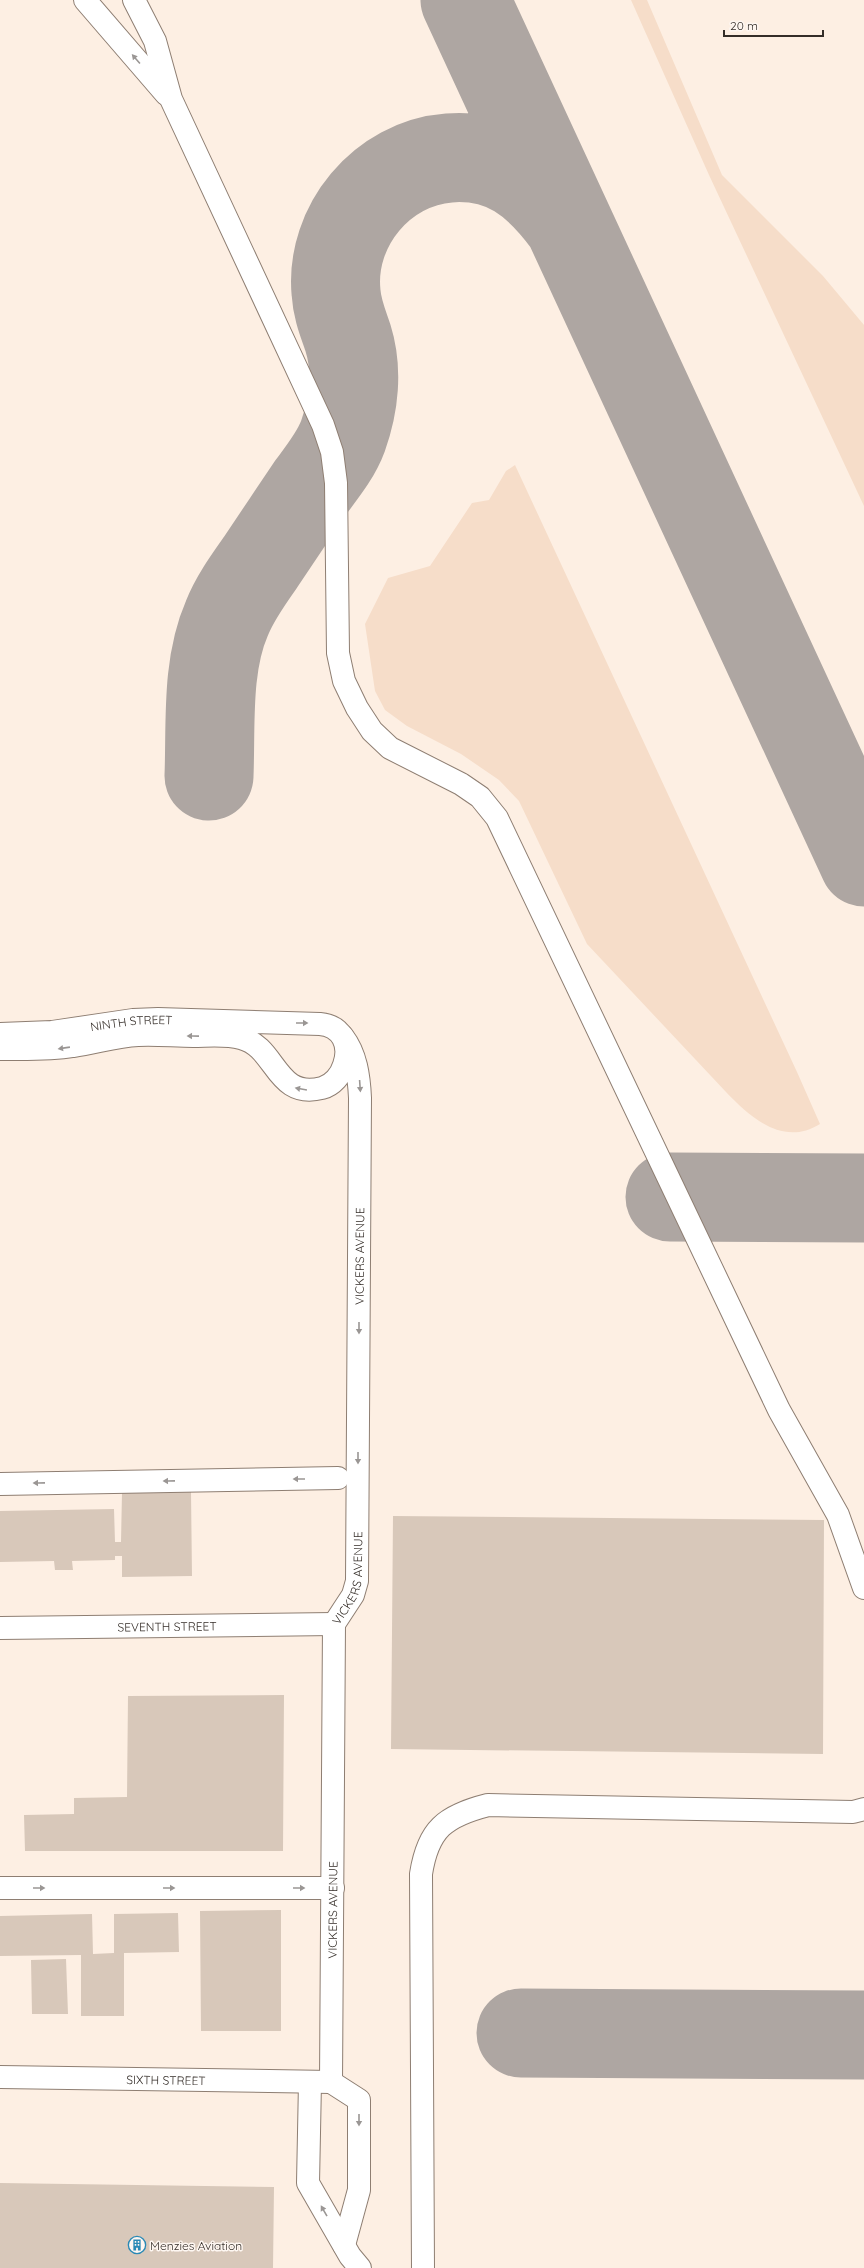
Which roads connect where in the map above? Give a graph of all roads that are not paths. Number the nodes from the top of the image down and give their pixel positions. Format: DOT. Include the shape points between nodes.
graph roads {
  1 [pos="85,0"];
  2 [pos="134,0"];
  3 [pos="171,99"];
  4 [pos="0,1034"];
  5 [pos="343,1037"];
  6 [pos="0,1049"];
  7 [pos="338,1478"];
  8 [pos="0,1484"];
  9 [pos="864,1588"];
  10 [pos="334,1624"];
  11 [pos="0,1628"];
  12 [pos="864,1809"];
  13 [pos="0,1888"];
  14 [pos="333,1888"];
  15 [pos="0,2077"];
  16 [pos="320,2082"];
  17 [pos="344,2245"];
  18 [pos="360,2268"];
  19 [pos="423,2268"];
  3 -- 1 [label="lane, one-way"];
  2 -- 3 [label="lane" via="155,41"];
  3 -- 9 [label="lane" via="323,424 332,452 336,483 338,653 344,681 356,708 372,731 390,748 461,784 480,797 497,818 779,1410 838,1515"];
  4 -- 5 [label="lane, NINTH STREET, one-way" via="81,1029 152,1019 329,1024"];
  5 -- 6 [label="lane, one-way" via="347,1048 343,1070 335,1081 324,1088 312,1090 294,1087 283,1080 258,1046 241,1038 139,1035 54,1049"];
  5 -- 10 [label="lane, VICKERS AVENUE, one-way" via="352,1054 359,1079 360,1098 357,1581 354,1595"];
  7 -- 8 [label="lane, one-way"];
  10 -- 11 [label="lane, SEVENTH STREET"];
  10 -- 14 [label="lane, VICKERS AVENUE"];
  12 -- 19 [label="lane" via="853,1812 488,1806 466,1811 448,1820 424,1852 421,1874"];
  13 -- 14 [label="lane, one-way"];
  14 -- 16 [label="lane, VICKERS AVENUE"];
  15 -- 16 [label="lane, SIXTH STREET"];
  17 -- 16 [label="lane, VICKERS AVENUE, one-way" via="308,2183"];
  16 -- 17 [label="lane, one-way" via="359,2100 359,2190"];
  17 -- 18 [label="lane, VICKERS AVENUE"];
}
